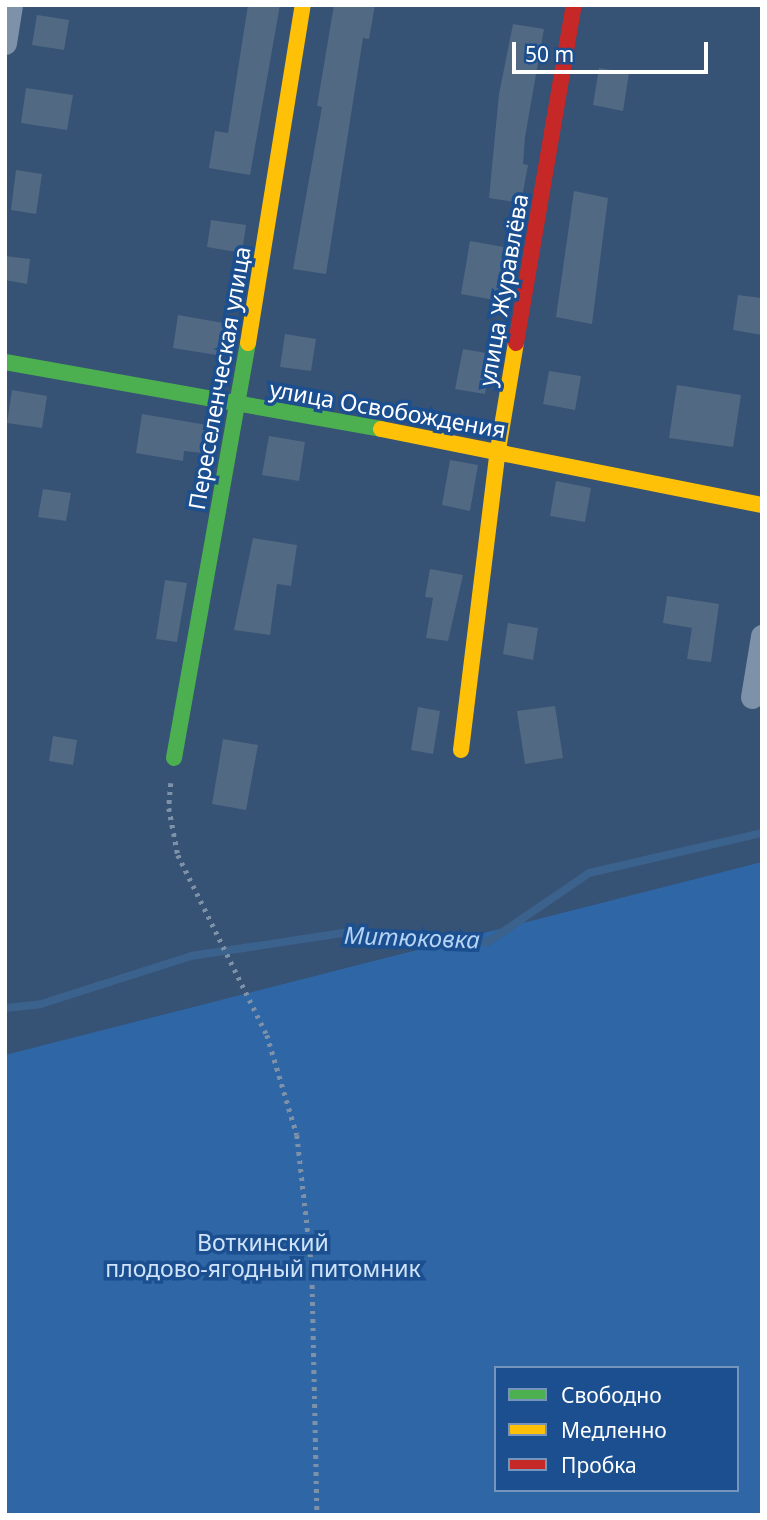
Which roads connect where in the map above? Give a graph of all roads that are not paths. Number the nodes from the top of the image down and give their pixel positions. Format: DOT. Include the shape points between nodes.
graph roads {
  1 [pos="11,5"];
  2 [pos="303,5"];
  3 [pos="575,5"];
  4 [pos="5,43"];
  5 [pos="5,362"];
  6 [pos="238,407"];
  7 [pos="498,450"];
  8 [pos="762,505"];
  9 [pos="762,636"];
  10 [pos="752,697"];
  11 [pos="461,750"];
  12 [pos="174,758"];
  1 -- 4 [label="street"];
  2 -- 6 [label="street, Переселенческая улица"];
  3 -- 7 [label="street, улица Журавлёва"];
  5 -- 6 [label="street, улица Освобождения"];
  6 -- 7 [label="street, улица Освобождения"];
  6 -- 12 [label="street, Переселенческая улица"];
  7 -- 8 [label="street, улица Освобождения"];
  7 -- 11 [label="street, улица Журавлёва"];
  9 -- 10 [label="street"];
}
